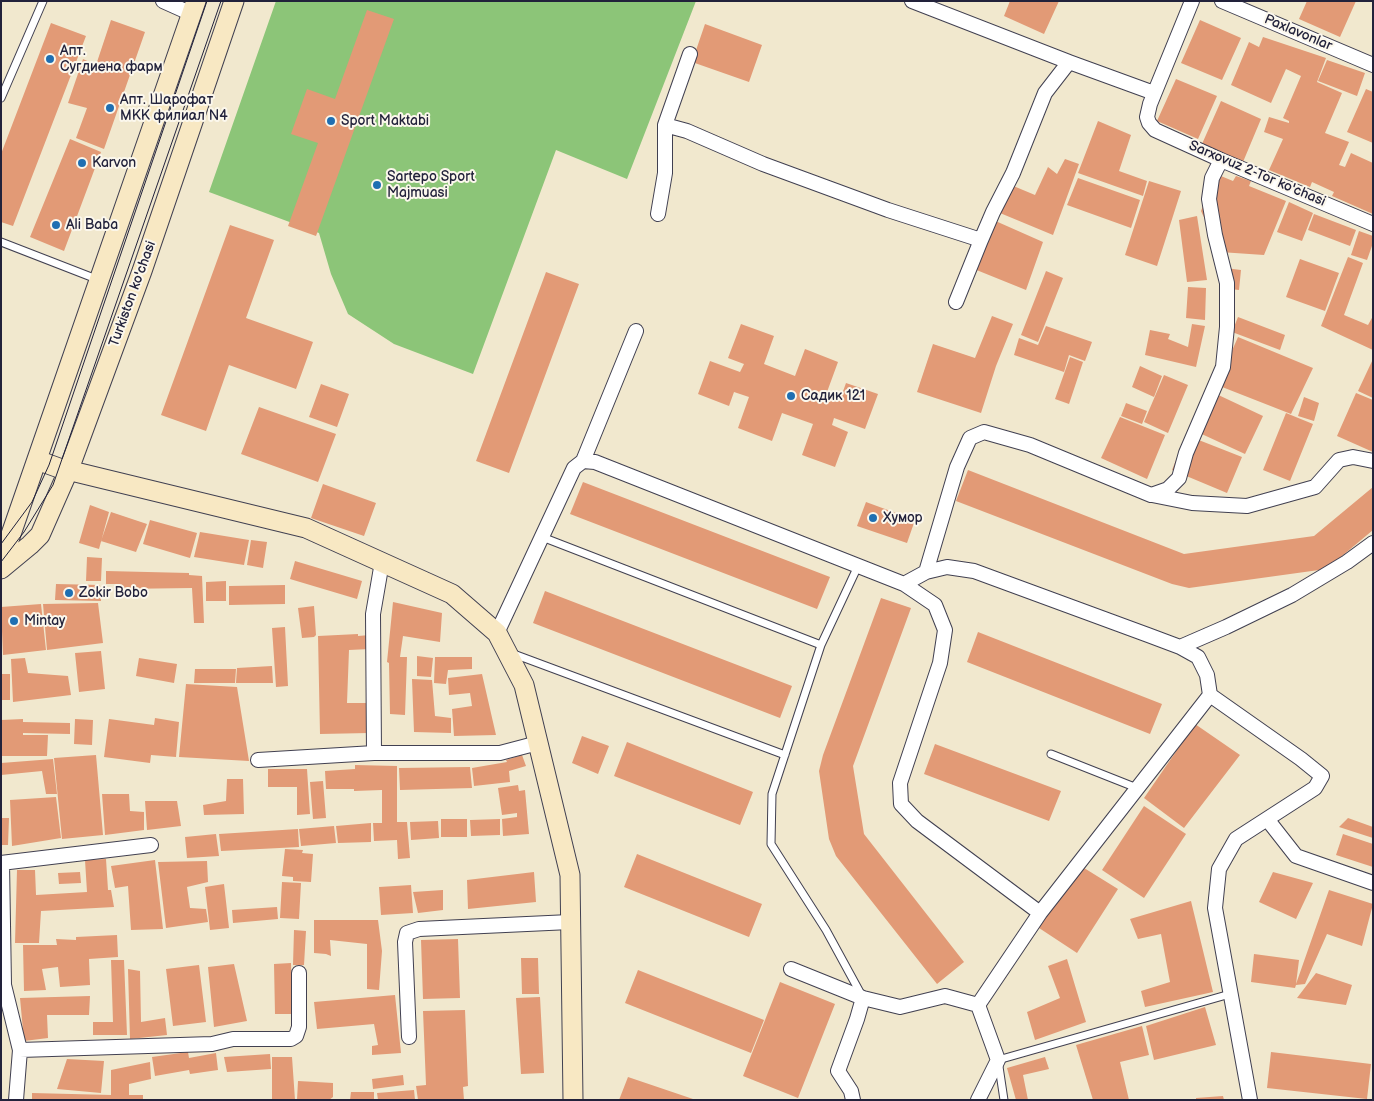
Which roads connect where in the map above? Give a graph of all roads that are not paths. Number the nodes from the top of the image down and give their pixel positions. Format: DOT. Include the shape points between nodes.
graph roads {
  1 [pos="43,1"];
  2 [pos="163,1"];
  3 [pos="234,1"];
  4 [pos="912,1"];
  5 [pos="1192,1"];
  6 [pos="1222,1"];
  7 [pos="194,8"];
  8 [pos="690,54"];
  9 [pos="1069,62"];
  10 [pos="1373,65"];
  11 [pos="1154,92"];
  12 [pos="1,98"];
  13 [pos="665,125"];
  14 [pos="1221,160"];
  15 [pos="658,214"];
  16 [pos="1373,224"];
  17 [pos="981,240"];
  18 [pos="1,242"];
  19 [pos="100,280"];
  20 [pos="956,302"];
  21 [pos="636,330"];
  22 [pos="37,460"];
  23 [pos="583,461"];
  24 [pos="1373,461"];
  25 [pos="69,470"];
  26 [pos="1151,495"];
  27 [pos="542,536"];
  28 [pos="1373,543"];
  29 [pos="382,562"];
  30 [pos="1,563"];
  31 [pos="858,566"];
  32 [pos="1,569"];
  33 [pos="926,572"];
  34 [pos="904,584"];
  35 [pos="497,633"];
  36 [pos="821,645"];
  37 [pos="1180,648"];
  38 [pos="506,651"];
  39 [pos="1210,695"];
  40 [pos="538,744"];
  41 [pos="374,753"];
  42 [pos="785,754"];
  43 [pos="1051,754"];
  44 [pos="258,760"];
  45 [pos="1137,788"];
  46 [pos="1268,819"];
  47 [pos="151,845"];
  48 [pos="2,863"];
  49 [pos="1373,883"];
  50 [pos="1040,913"];
  51 [pos="570,922"];
  52 [pos="791,969"];
  53 [pos="299,973"];
  54 [pos="1230,994"];
  55 [pos="863,998"];
  56 [pos="978,1005"];
  57 [pos="409,1037"];
  58 [pos="20,1050"];
  59 [pos="998,1060"];
  60 [pos="16,1100"];
  61 [pos="572,1100"];
  62 [pos="853,1100"];
  63 [pos="978,1100"];
  64 [pos="1004,1100"];
  65 [pos="1250,1100"];
  1 -- 12 [label="lane"];
  2 -- 7 [label="street"];
  3 -- 25 [label="main road, Turkiston ko'chasi" via="142,271"];
  4 -- 9 [label="street"];
  5 -- 11 [label="street"];
  6 -- 10 [label="street, Paxlavonlar"];
  7 -- 19 [label="main road"];
  8 -- 13 [label="street"];
  9 -- 11 [label="street"];
  9 -- 17 [label="street" via="1045,93 1013,173"];
  11 -- 14 [label="street, Sarxovuz 2-Tor ko'chasi" via="1147,117 1155,130"];
  13 -- 15 [label="street" via="665,173"];
  13 -- 17 [label="street" via="888,210"];
  14 -- 16 [label="street, Sarxovuz 2-Tor ko'chasi"];
  14 -- 26 [label="street" via="1212,178 1209,199 1227,283 1227,328 1222,367 1178,478 1168,490"];
  17 -- 20 [label="street"];
  18 -- 19 [label="lane"];
  19 -- 22 [label="main road"];
  21 -- 23 [label="street"];
  22 -- 25 [label="main road"];
  22 -- 30 [label="main road"];
  23 -- 27 [label="street" via="574,468"];
  23 -- 31 [label="street" via="595,462"];
  24 -- 26 [label="street" via="1353,456 1339,460 1315,487 1247,506 1192,503"];
  25 -- 29 [label="main road" via="306,528"];
  25 -- 32 [label="main road, Turkiston ko'chasi" via="40,535"];
  26 -- 33 [label="street" via="1030,445 984,432 970,438 957,467"];
  27 -- 35 [label="street"];
  27 -- 36 [label="lane"];
  28 -- 37 [label="street" via="1292,594"];
  29 -- 35 [label="main road" via="452,594"];
  29 -- 41 [label="street" via="373,614"];
  31 -- 34 [label="street"];
  31 -- 36 [label="lane"];
  33 -- 34 [label="street"];
  33 -- 37 [label="street" via="947,567 974,571"];
  34 -- 50 [label="street" via="935,605 945,630 940,663 900,783 901,804 916,821"];
  35 -- 38 [label="main road"];
  36 -- 42 [label="lane"];
  37 -- 39 [label="street" via="1198,656 1207,675"];
  38 -- 40 [label="main road" via="524,685"];
  38 -- 42 [label="lane"];
  39 -- 45 [label="street"];
  39 -- 46 [label="street" via="1322,776 1315,788"];
  40 -- 41 [label="street" via="500,753"];
  40 -- 51 [label="main road" via="570,875"];
  41 -- 44 [label="street"];
  42 -- 55 [label="lane" via="772,794 772,844 826,930"];
  43 -- 45 [label="lane"];
  45 -- 50 [label="street"];
  46 -- 49 [label="street" via="1296,856"];
  46 -- 54 [label="street" via="1236,839 1219,870 1215,908"];
  47 -- 48 [label="street"];
  48 -- 58 [label="street" via="4,985"];
  50 -- 56 [label="street"];
  51 -- 57 [label="street" via="419,928 407,933"];
  51 -- 61 [label="main road"];
  52 -- 55 [label="street"];
  53 -- 58 [label="street" via="299,1027 296,1036 290,1039"];
  54 -- 59 [label="lane"];
  54 -- 65 [label="street"];
  55 -- 56 [label="street" via="900,1007 945,996"];
  55 -- 62 [label="street" via="838,1071"];
  56 -- 59 [label="street"];
  58 -- 60 [label="street"];
  59 -- 63 [label="street"];
  59 -- 64 [label="lane"];
}
